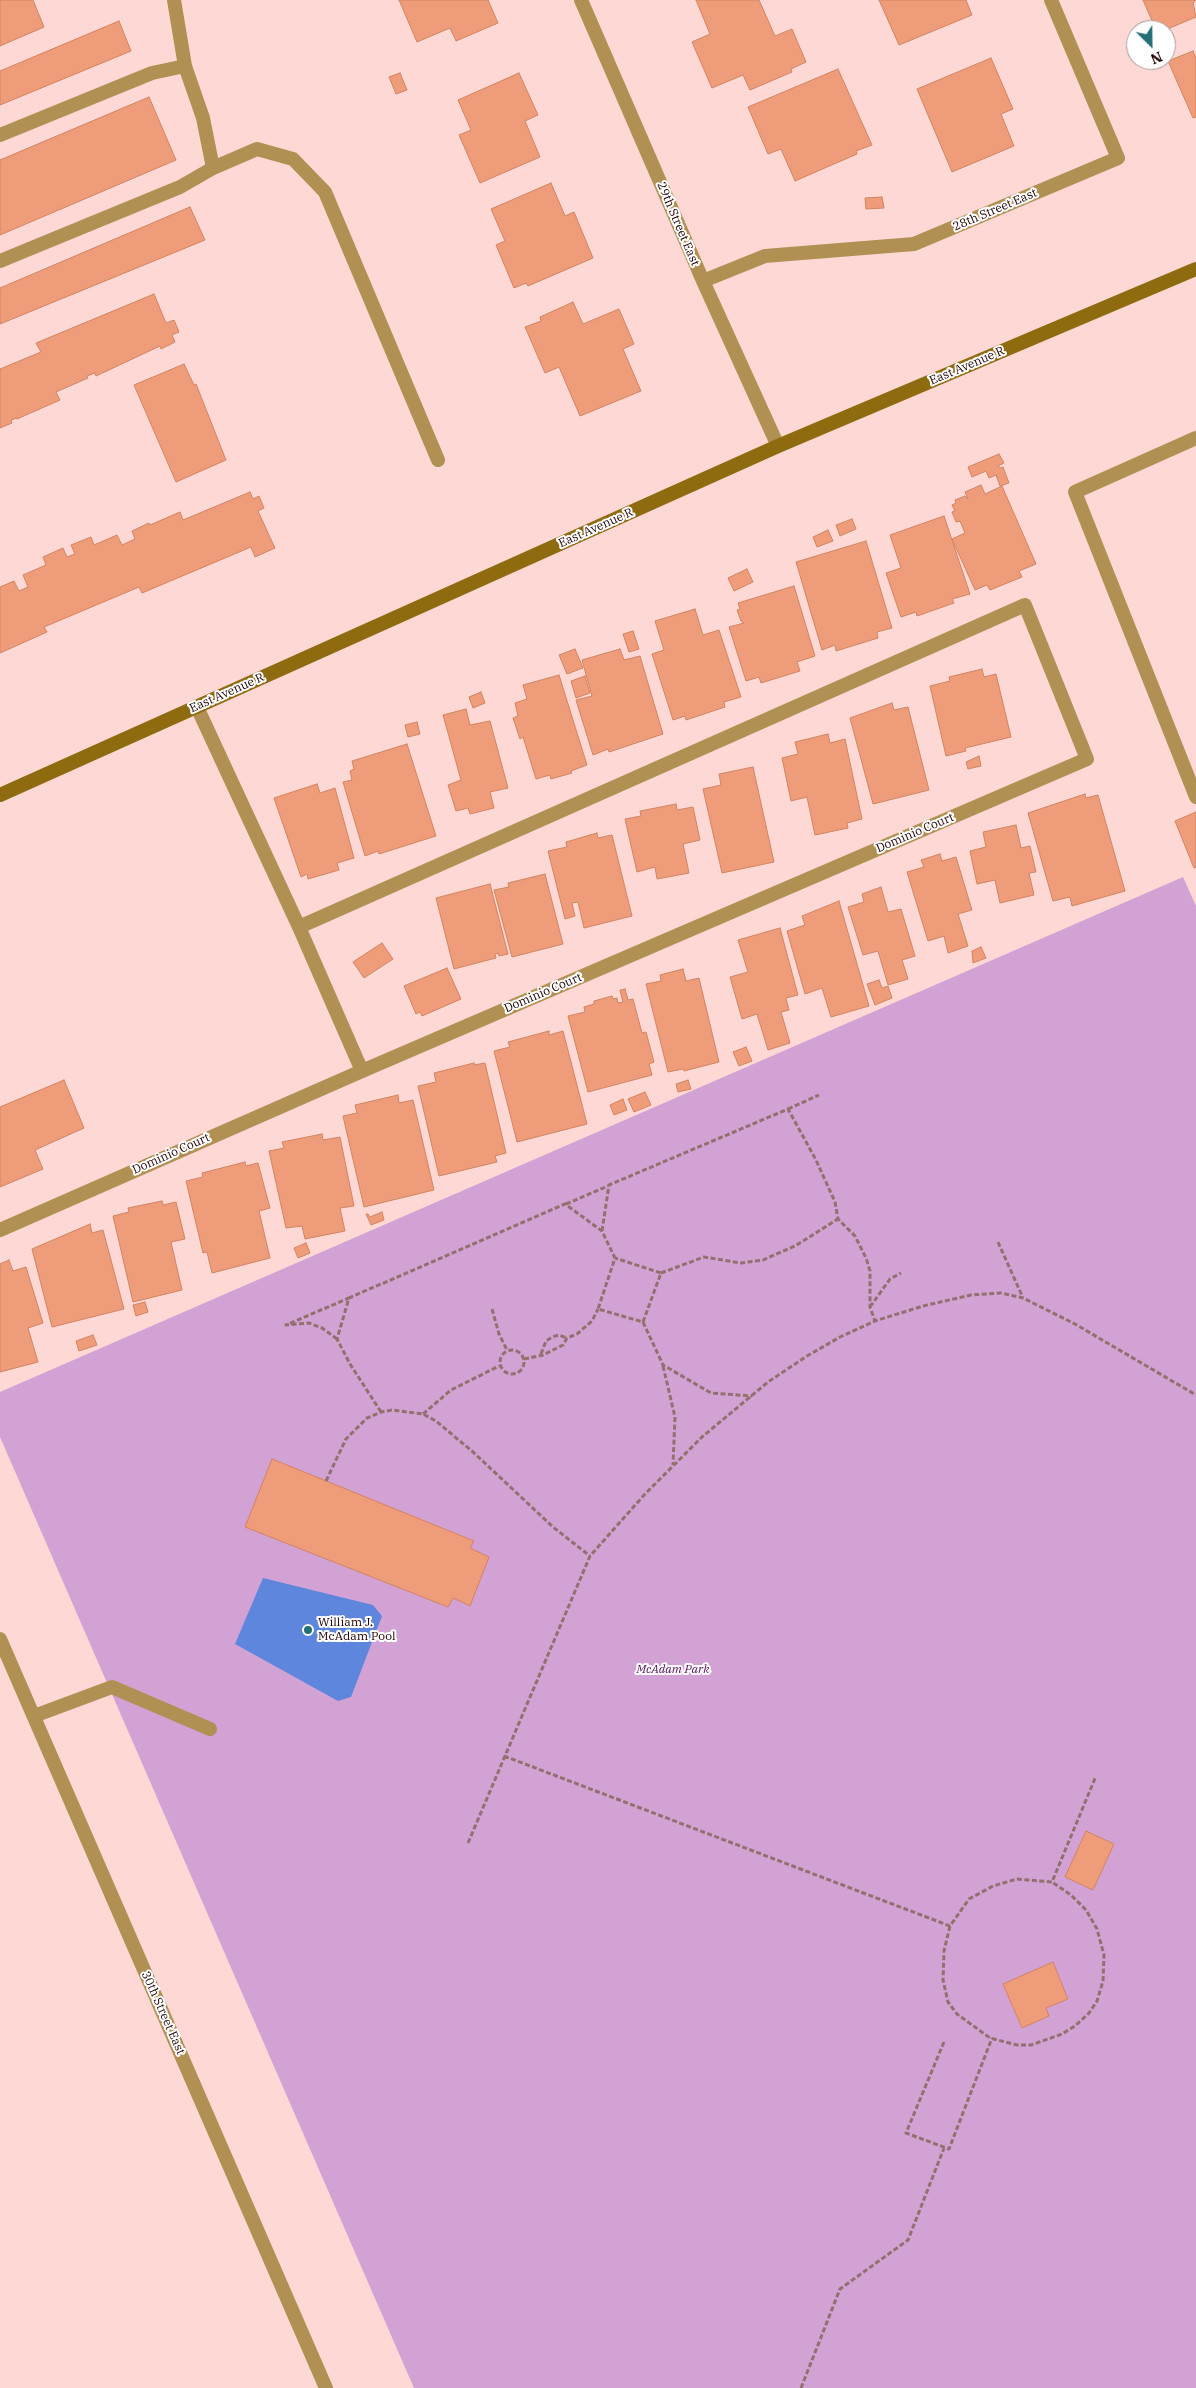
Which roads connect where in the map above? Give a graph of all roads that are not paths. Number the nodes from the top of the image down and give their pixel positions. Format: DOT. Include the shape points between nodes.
graph roads {
  1 [pos="174,0"];
  2 [pos="581,0"];
  3 [pos="1051,0"];
  4 [pos="184,66"];
  5 [pos="0,136"];
  6 [pos="213,168"];
  7 [pos="0,261"];
  8 [pos="1196,269"];
  9 [pos="703,281"];
  10 [pos="1196,438"];
  11 [pos="778,446"];
  12 [pos="438,460"];
  13 [pos="197,707"];
  14 [pos="0,795"];
  15 [pos="1196,797"];
  16 [pos="299,927"];
  17 [pos="362,1071"];
  18 [pos="0,1230"];
  19 [pos="0,1639"];
  20 [pos="34,1716"];
  21 [pos="210,1729"];
  22 [pos="326,2388"];
  1 -- 4 [label="street"];
  2 -- 9 [label="street, 29th Street East"];
  3 -- 9 [label="street, 28th Street East" via="1118,158 914,244 765,256"];
  4 -- 5 [label="street" via="152,73"];
  4 -- 6 [label="street" via="203,118"];
  6 -- 7 [label="street" via="180,187"];
  6 -- 12 [label="street" via="257,149 293,159 325,192"];
  8 -- 11 [label="main road, East Avenue R"];
  9 -- 11 [label="street, 29th Street East"];
  10 -- 15 [label="street" via="1075,492"];
  11 -- 13 [label="main road, East Avenue R"];
  13 -- 14 [label="main road, East Avenue R"];
  13 -- 16 [label="street"];
  16 -- 17 [label="street"];
  16 -- 17 [label="street, Dominio Court" via="1025,604 1087,759"];
  17 -- 18 [label="street, Dominio Court"];
  19 -- 20 [label="street, 30th Street East"];
  20 -- 21 [label="street" via="112,1687"];
  20 -- 22 [label="street, 30th Street East"];
}
